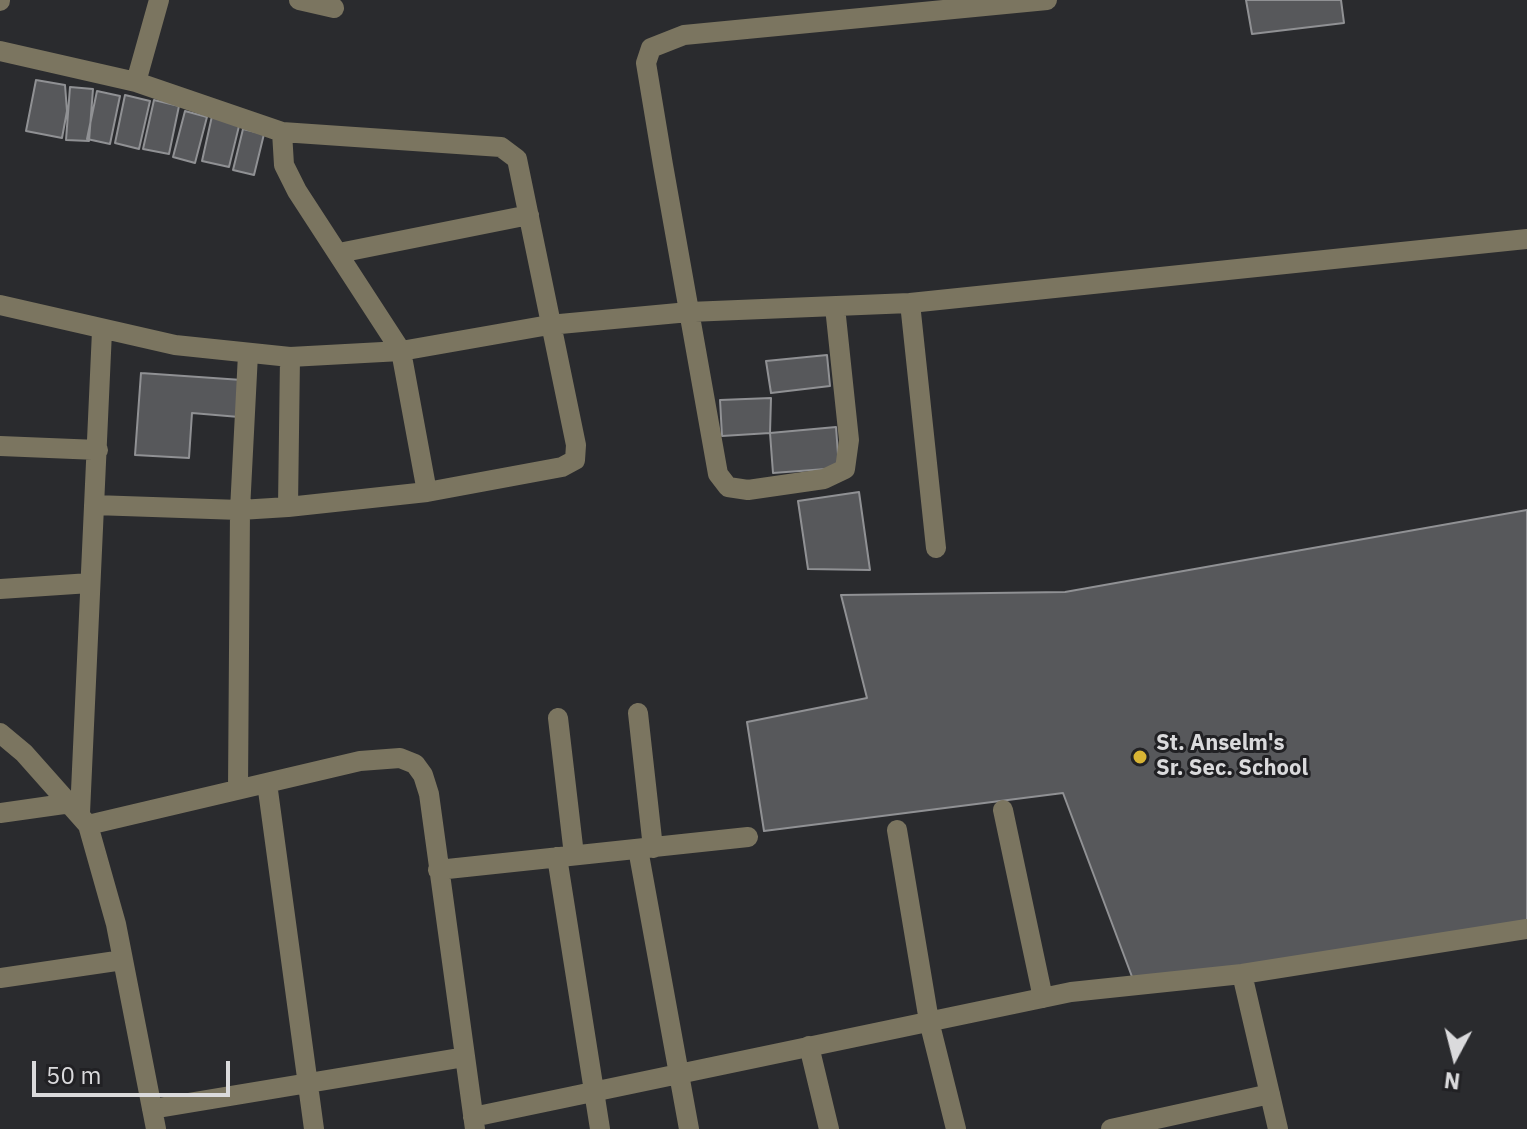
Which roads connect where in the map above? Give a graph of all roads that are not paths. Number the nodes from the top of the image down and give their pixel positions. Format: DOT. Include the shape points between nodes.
graph roads {
  1 [pos="159,0"];
  2 [pos="299,0"];
  3 [pos="1047,0"];
  4 [pos="334,8"];
  5 [pos="0,51"];
  6 [pos="136,82"];
  7 [pos="282,132"];
  8 [pos="529,215"];
  9 [pos="1527,239"];
  10 [pos="339,253"];
  11 [pos="910,303"];
  12 [pos="0,305"];
  13 [pos="835,307"];
  14 [pos="689,312"];
  15 [pos="549,325"];
  16 [pos="102,331"];
  17 [pos="401,351"];
  18 [pos="248,354"];
  19 [pos="290,357"];
  20 [pos="0,446"];
  21 [pos="98,450"];
  22 [pos="427,492"];
  23 [pos="94,505"];
  24 [pos="288,507"];
  25 [pos="240,510"];
  26 [pos="936,548"];
  27 [pos="90,583"];
  28 [pos="0,589"];
  29 [pos="638,713"];
  30 [pos="558,718"];
  31 [pos="0,733"];
  32 [pos="267,783"];
  33 [pos="238,789"];
  34 [pos="1003,810"];
  35 [pos="0,813"];
  36 [pos="80,814"];
  37 [pos="897,830"];
  38 [pos="748,837"];
  39 [pos="646,848"];
  40 [pos="566,856"];
  41 [pos="438,870"];
  42 [pos="1527,929"];
  43 [pos="123,960"];
  44 [pos="1242,974"];
  45 [pos="0,978"];
  46 [pos="1043,998"];
  47 [pos="929,1021"];
  48 [pos="809,1046"];
  49 [pos="465,1057"];
  50 [pos="678,1074"];
  51 [pos="308,1084"];
  52 [pos="594,1091"];
  53 [pos="1270,1094"];
  54 [pos="154,1119"];
  55 [pos="474,1123"];
  56 [pos="314,1129"];
  57 [pos="600,1129"];
  58 [pos="689,1129"];
  59 [pos="829,1129"];
  60 [pos="956,1129"];
  61 [pos="1111,1129"];
  62 [pos="1278,1129"];
  1 -- 6 [label="street"];
  2 -- 4 [label="street"];
  3 -- 14 [label="street" via="684,35 651,48 646,63"];
  5 -- 6 [label="street"];
  6 -- 7 [label="street"];
  7 -- 8 [label="street" via="501,147 517,159"];
  7 -- 10 [label="street" via="284,165"];
  8 -- 10 [label="street"];
  8 -- 15 [label="street"];
  9 -- 11 [label="street"];
  10 -- 17 [label="street"];
  11 -- 13 [label="street"];
  11 -- 26 [label="street"];
  12 -- 16 [label="street"];
  13 -- 14 [label="street"];
  13 -- 14 [label="street" via="849,440 845,469 824,479 748,490 728,487 718,474"];
  14 -- 15 [label="street"];
  15 -- 17 [label="street"];
  15 -- 22 [label="street" via="575,460 562,467"];
  16 -- 18 [label="street"];
  16 -- 21 [label="street"];
  17 -- 19 [label="street"];
  17 -- 22 [label="street"];
  18 -- 19 [label="street"];
  18 -- 25 [label="street"];
  19 -- 24 [label="street"];
  20 -- 21 [label="street"];
  21 -- 23 [label="street"];
  22 -- 24 [label="street"];
  23 -- 25 [label="street"];
  23 -- 27 [label="street"];
  24 -- 25 [label="street"];
  25 -- 33 [label="street"];
  27 -- 28 [label="street"];
  27 -- 36 [label="street"];
  29 -- 39 [label="street"];
  30 -- 40 [label="street"];
  31 -- 36 [label="street"];
  32 -- 33 [label="street"];
  32 -- 41 [label="street" via="383,758 415,764 429,794"];
  32 -- 51 [label="street"];
  33 -- 36 [label="street"];
  34 -- 46 [label="street"];
  35 -- 36 [label="street"];
  36 -- 43 [label="street"];
  37 -- 47 [label="street"];
  38 -- 39 [label="street"];
  39 -- 40 [label="street"];
  39 -- 50 [label="street"];
  40 -- 41 [label="street"];
  40 -- 52 [label="street"];
  41 -- 49 [label="street"];
  42 -- 44 [label="street"];
  43 -- 45 [label="street"];
  43 -- 54 [label="street"];
  44 -- 46 [label="street"];
  44 -- 53 [label="street"];
  46 -- 47 [label="street"];
  47 -- 48 [label="street"];
  47 -- 60 [label="street"];
  48 -- 50 [label="street"];
  48 -- 59 [label="street"];
  49 -- 51 [label="street"];
  49 -- 55 [label="street"];
  50 -- 52 [label="street"];
  50 -- 58 [label="street"];
  51 -- 54 [label="street"];
  51 -- 56 [label="street"];
  52 -- 55 [label="street"];
  52 -- 57 [label="street"];
  53 -- 61 [label="street"];
  53 -- 62 [label="street"];
}
